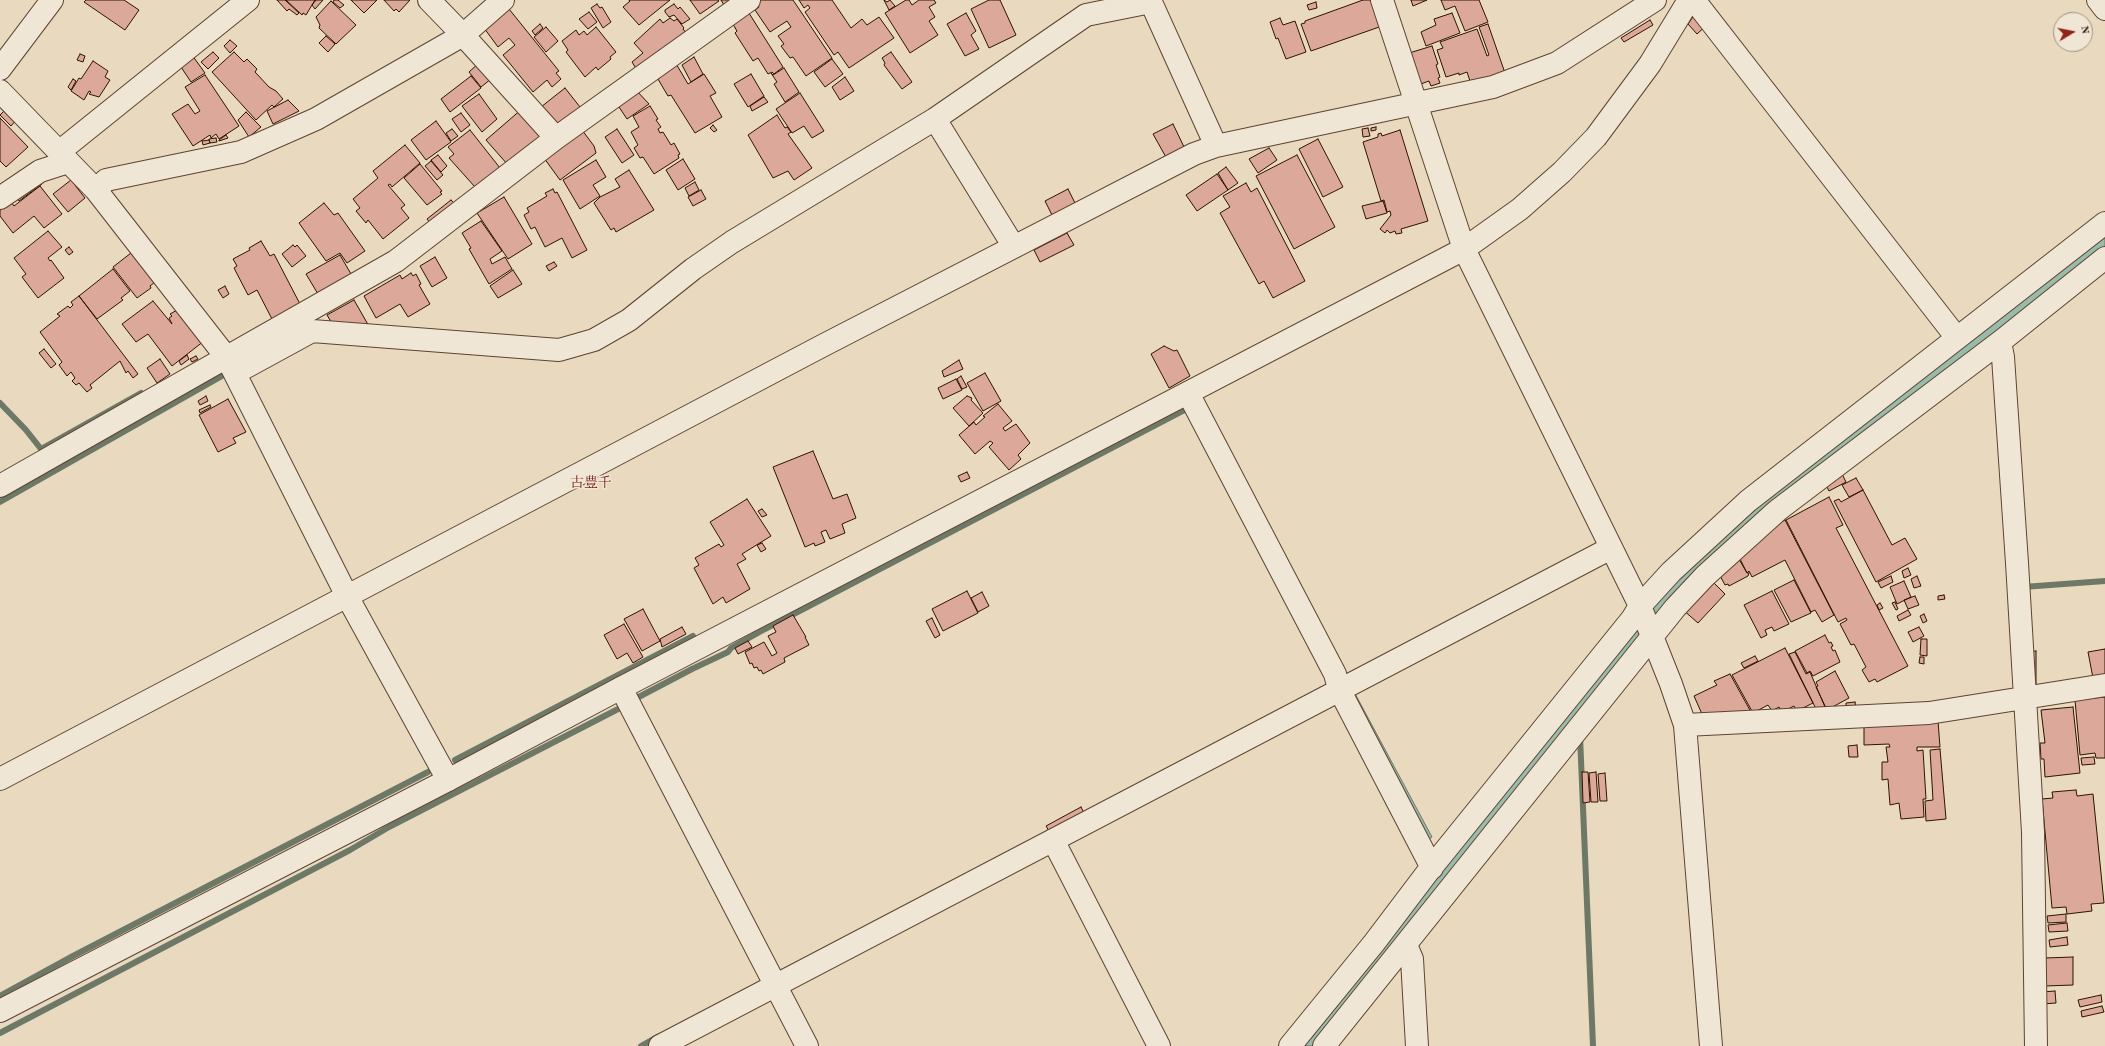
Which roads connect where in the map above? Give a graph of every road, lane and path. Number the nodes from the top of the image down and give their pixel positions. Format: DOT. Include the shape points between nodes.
graph roads {
  1 [pos="52,0"];
  2 [pos="248,0"];
  3 [pos="429,0"];
  4 [pos="503,0"];
  5 [pos="749,0"];
  6 [pos="1382,0"];
  7 [pos="1655,0"];
  8 [pos="1689,0"];
  9 [pos="1694,0"];
  10 [pos="2098,0"];
  11 [pos="1150,1"];
  12 [pos="2105,9"];
  13 [pos="463,35"];
  14 [pos="0,69"];
  15 [pos="0,91"];
  16 [pos="1415,105"];
  17 [pos="935,119"];
  18 [pos="556,138"];
  19 [pos="1216,146"];
  20 [pos="64,157"];
  21 [pos="96,190"];
  22 [pos="0,198"];
  23 [pos="2105,223"];
  24 [pos="1014,247"];
  25 [pos="1464,249"];
  26 [pos="2105,258"];
  27 [pos="1957,338"];
  28 [pos="2000,342"];
  29 [pos="231,366"];
  30 [pos="1188,392"];
  31 [pos="0,486"];
  32 [pos="1611,548"];
  33 [pos="348,598"];
  34 [pos="1646,621"];
  35 [pos="2105,685"];
  36 [pos="621,688"];
  37 [pos="1339,689"];
  38 [pos="2025,698"];
  39 [pos="1685,724"];
  40 [pos="0,779"];
  41 [pos="448,780"];
  42 [pos="1052,840"];
  43 [pos="1432,868"];
  44 [pos="1406,945"];
  45 [pos="775,986"];
  46 [pos="0,1011"];
  47 [pos="660,1046"];
  48 [pos="807,1046"];
  49 [pos="1159,1046"];
  50 [pos="1290,1046"];
  51 [pos="1324,1046"];
  52 [pos="1417,1046"];
  53 [pos="1711,1046"];
  54 [pos="2036,1046"];
  1 -- 14 [label="street"];
  2 -- 20 [label="street"];
  3 -- 13 [label="street"];
  4 -- 13 [label="street"];
  5 -- 18 [label="street"];
  6 -- 16 [label="street"];
  7 -- 16 [label="street" via="1557,63 1493,87"];
  8 -- 25 [label="street" via="1650,64 1596,138 1520,209"];
  9 -- 27 [label="street"];
  10 -- 12 [label="street"];
  11 -- 17 [label="street" via="1086,15"];
  11 -- 19 [label="street"];
  13 -- 18 [label="street"];
  13 -- 21 [label="street" via="316,119 241,152 106,180"];
  15 -- 20 [label="street"];
  16 -- 19 [label="street"];
  16 -- 25 [label="street"];
  17 -- 24 [label="street"];
  17 -- 29 [label="street" via="732,242 692,269 629,320 594,340 559,350 312,331"];
  18 -- 29 [label="street" via="396,261"];
  19 -- 24 [label="street" via="1194,154"];
  20 -- 21 [label="street"];
  20 -- 22 [label="street"];
  21 -- 29 [label="street"];
  23 -- 27 [label="street"];
  24 -- 33 [label="street"];
  25 -- 30 [label="street"];
  25 -- 32 [label="street"];
  26 -- 28 [label="street"];
  27 -- 34 [label="street" via="1718,526"];
  28 -- 34 [label="street" via="1763,522 1675,608"];
  28 -- 38 [label="street"];
  29 -- 31 [label="street"];
  29 -- 33 [label="street"];
  30 -- 36 [label="street"];
  30 -- 37 [label="street" via="1335,674"];
  32 -- 34 [label="street"];
  32 -- 37 [label="street"];
  33 -- 40 [label="street"];
  33 -- 41 [label="street"];
  34 -- 39 [label="street"];
  34 -- 43 [label="street" via="1628,625"];
  34 -- 44 [label="street"];
  35 -- 38 [label="street"];
  36 -- 41 [label="street"];
  36 -- 45 [label="street"];
  37 -- 42 [label="street"];
  37 -- 43 [label="street"];
  38 -- 39 [label="street" via="1929,713"];
  38 -- 54 [label="street" via="2033,832"];
  39 -- 53 [label="street"];
  41 -- 46 [label="street"];
  42 -- 45 [label="street"];
  42 -- 49 [label="street"];
  43 -- 50 [label="street"];
  44 -- 51 [label="street"];
  44 -- 52 [label="street" via="1412,959"];
  45 -- 47 [label="street"];
  45 -- 48 [label="street"];
}
